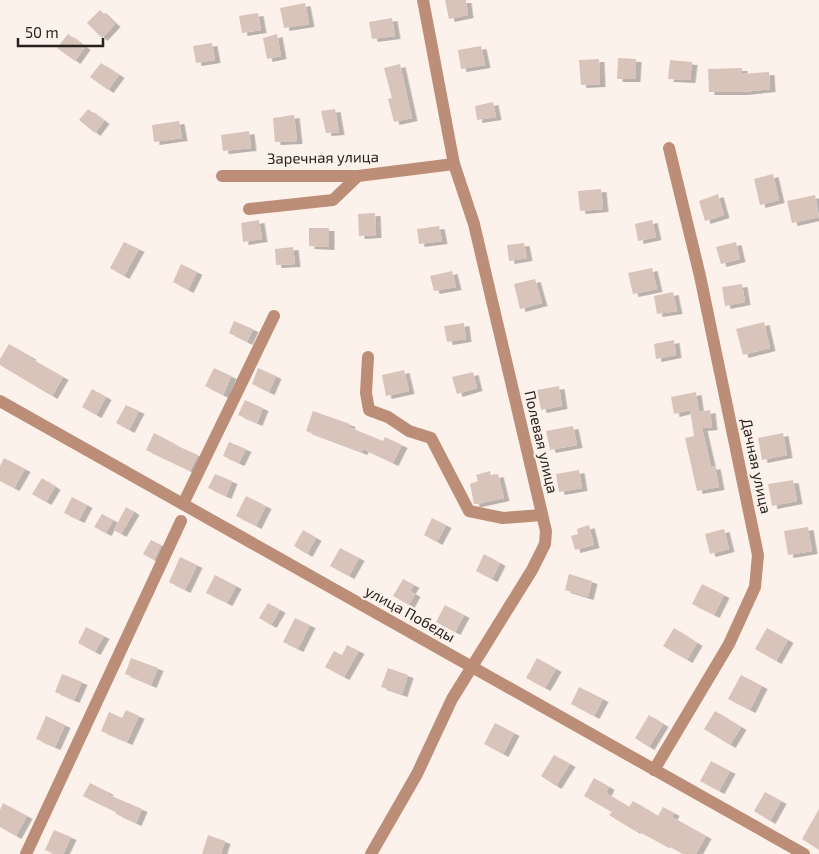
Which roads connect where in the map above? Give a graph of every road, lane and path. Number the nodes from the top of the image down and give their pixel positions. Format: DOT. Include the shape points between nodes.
graph roads {
  1 [pos="423,0"];
  2 [pos="669,148"];
  3 [pos="454,164"];
  4 [pos="222,176"];
  5 [pos="358,176"];
  6 [pos="249,209"];
  7 [pos="274,316"];
  8 [pos="368,357"];
  9 [pos="0,401"];
  10 [pos="183,504"];
  11 [pos="542,515"];
  12 [pos="180,521"];
  13 [pos="472,667"];
  14 [pos="654,770"];
  15 [pos="26,854"];
  16 [pos="371,854"];
  17 [pos="804,854"];
  1 -- 3 [label="street, Полевая улица"];
  2 -- 14 [label="street, Дачная улица" via="700,276 758,555 755,587 728,644"];
  3 -- 5 [label="street, Заречная улица"];
  3 -- 11 [label="street, Полевая улица" via="474,224"];
  4 -- 5 [label="street, Заречная улица"];
  5 -- 6 [label="street" via="333,200"];
  7 -- 10 [label="street"];
  8 -- 11 [label="street" via="366,393 369,410 388,417 409,431 431,438 469,511 503,518"];
  9 -- 10 [label="street, улица Победы"];
  10 -- 13 [label="street, улица Победы"];
  11 -- 13 [label="street, Полевая улица" via="545,544"];
  12 -- 15 [label="street"];
  13 -- 14 [label="street, улица Победы"];
  13 -- 16 [label="street, Полевая улица"];
  14 -- 17 [label="street, улица Победы"];
}
